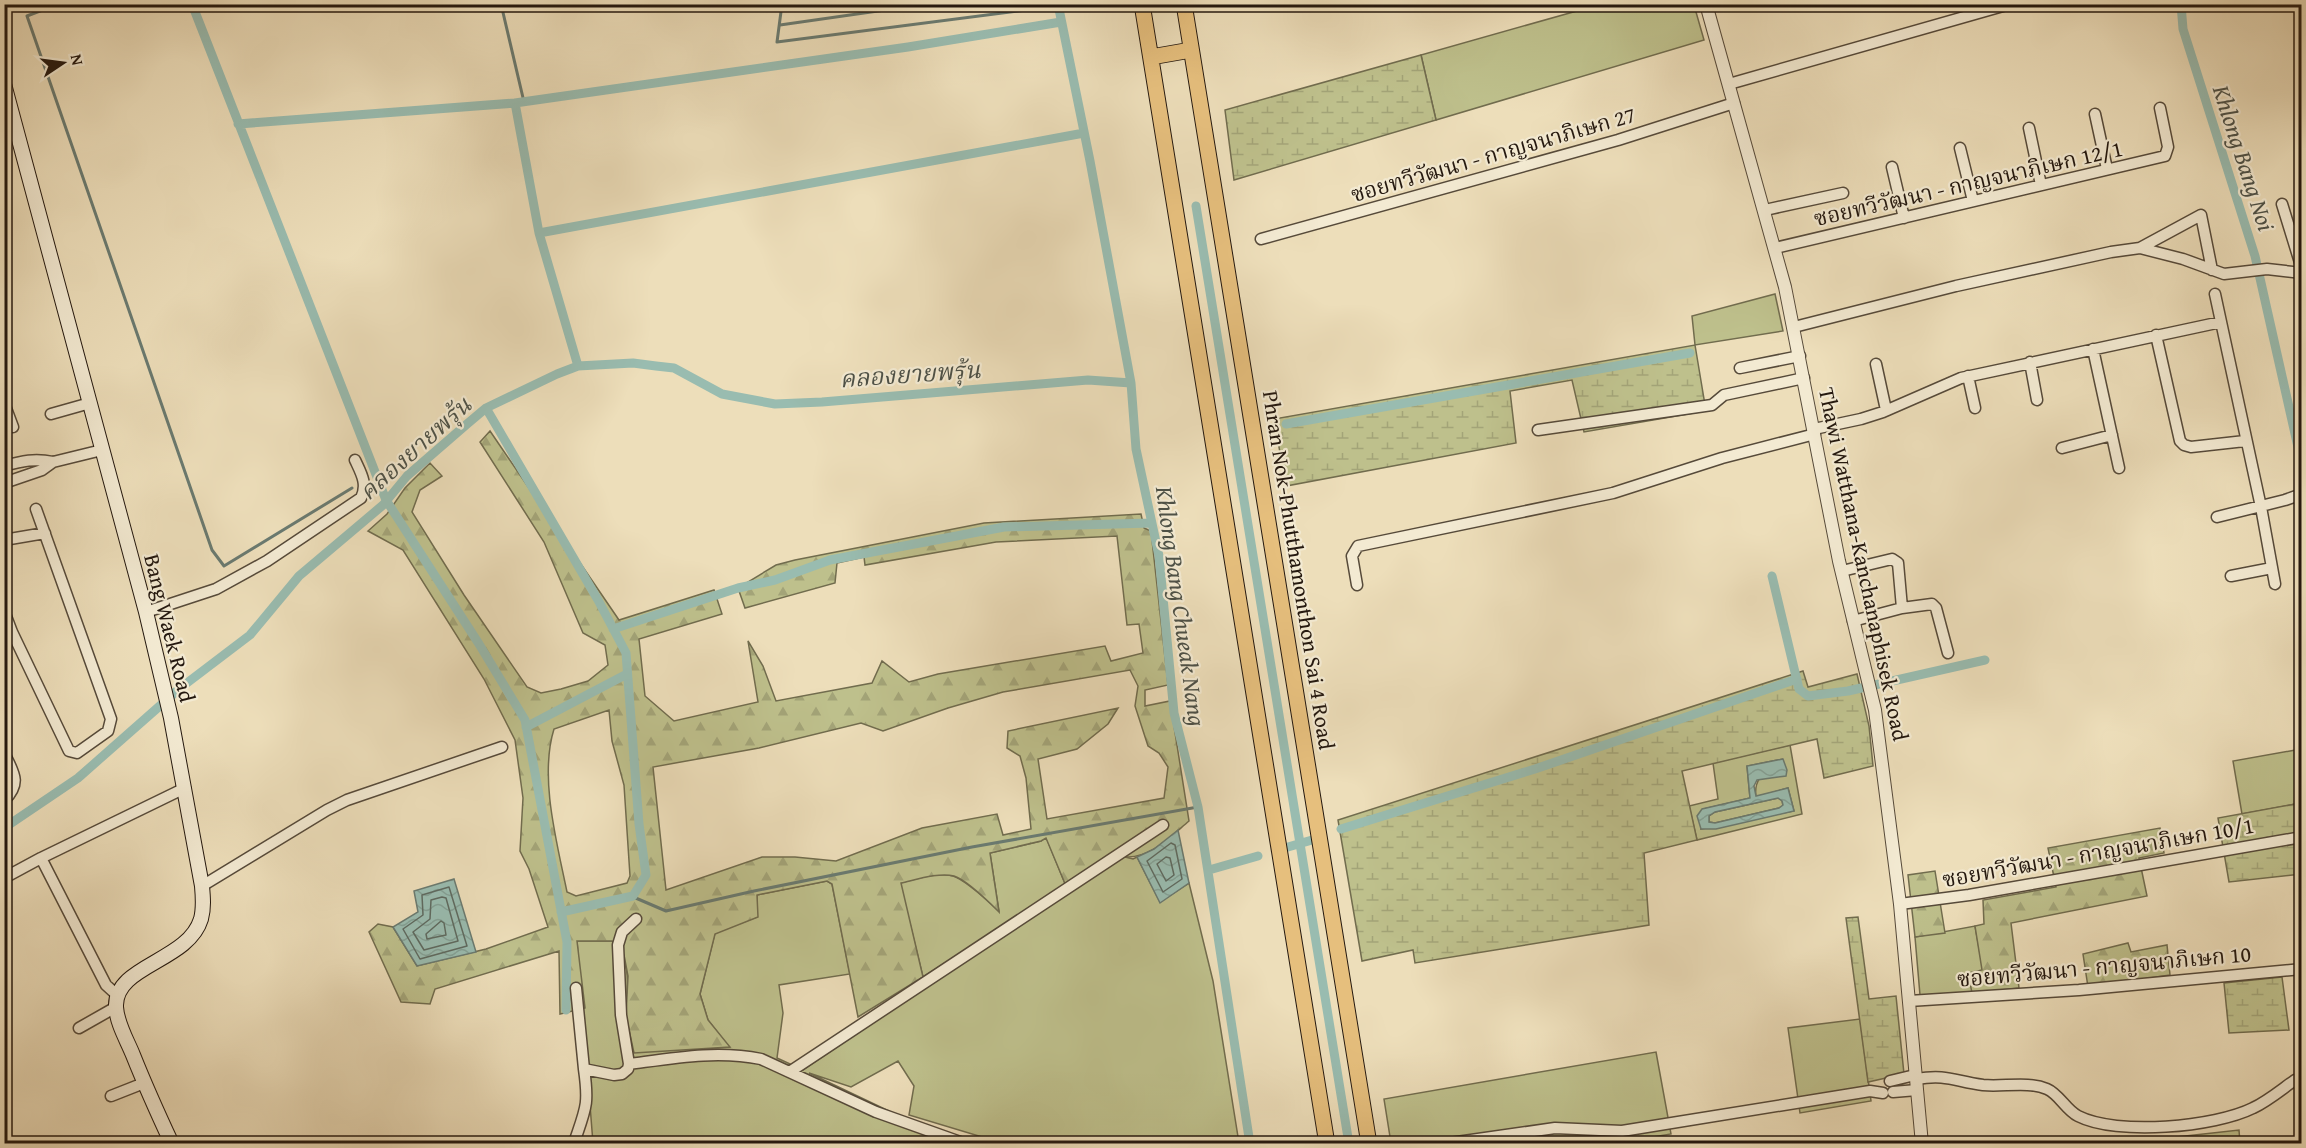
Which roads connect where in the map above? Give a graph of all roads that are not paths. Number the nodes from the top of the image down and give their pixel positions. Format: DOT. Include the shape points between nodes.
graph roads {
  1 [pos="1142,4"];
  2 [pos="1184,4"];
  3 [pos="1707,4"];
  4 [pos="2010,4"];
  5 [pos="1191,50"];
  6 [pos="1151,57"];
  7 [pos="4,84"];
  8 [pos="1729,84"];
  9 [pos="1734,103"];
  10 [pos="2160,108"];
  11 [pos="2095,114"];
  12 [pos="2029,128"];
  13 [pos="1960,148"];
  14 [pos="1893,167"];
  15 [pos="2108,169"];
  16 [pos="2041,185"];
  17 [pos="1843,193"];
  18 [pos="1973,201"];
  19 [pos="2282,204"];
  20 [pos="1765,210"];
  21 [pos="1904,218"];
  22 [pos="1261,239"];
  23 [pos="1775,248"];
  24 [pos="2140,248"];
  25 [pos="2212,270"];
  26 [pos="2301,271"];
  27 [pos="2215,294"];
  28 [pos="2221,321"];
  29 [pos="1794,327"];
  30 [pos="2156,335"];
  31 [pos="2093,349"];
  32 [pos="1800,356"];
  33 [pos="2030,362"];
  34 [pos="1876,364"];
  35 [pos="1740,369"];
  36 [pos="1968,376"];
  37 [pos="1804,378"];
  38 [pos="2037,400"];
  39 [pos="4,403"];
  40 [pos="90,403"];
  41 [pos="1975,408"];
  42 [pos="1886,410"];
  43 [pos="51,414"];
  44 [pos="13,427"];
  45 [pos="1538,430"];
  46 [pos="1815,432"];
  47 [pos="2112,435"];
  48 [pos="2245,441"];
  49 [pos="2062,448"];
  50 [pos="102,450"];
  51 [pos="355,460"];
  52 [pos="53,462"];
  53 [pos="4,466"];
  54 [pos="2119,468"];
  55 [pos="4,483"];
  56 [pos="2301,494"];
  57 [pos="2261,507"];
  58 [pos="36,510"];
  59 [pos="2217,517"];
  60 [pos="45,533"];
  61 [pos="4,540"];
  62 [pos="2272,568"];
  63 [pos="1842,571"];
  64 [pos="2231,576"];
  65 [pos="2275,584"];
  66 [pos="1358,585"];
  67 [pos="1902,608"];
  68 [pos="4,611"];
  69 [pos="146,612"];
  70 [pos="1853,621"];
  71 [pos="1948,653"];
  72 [pos="502,747"];
  73 [pos="4,753"];
  74 [pos="185,788"];
  75 [pos="4,801"];
  76 [pos="1162,825"];
  77 [pos="2301,837"];
  78 [pos="41,858"];
  79 [pos="4,878"];
  80 [pos="202,886"];
  81 [pos="1900,904"];
  82 [pos="636,919"];
  83 [pos="2301,969"];
  84 [pos="576,988"];
  85 [pos="116,1001"];
  86 [pos="1909,1001"];
  87 [pos="79,1028"];
  88 [pos="629,1064"];
  89 [pos="584,1070"];
  90 [pos="791,1071"];
  91 [pos="2295,1080"];
  92 [pos="1916,1082"];
  93 [pos="144,1083"];
  94 [pos="111,1096"];
  95 [pos="575,1140"];
  96 [pos="172,1143"];
  97 [pos="966,1143"];
  98 [pos="1327,1143"];
  99 [pos="1369,1143"];
  100 [pos="1443,1143"];
  101 [pos="1922,1143"];
  1 -- 6 [label="main road"];
  2 -- 5 [label="main road, Phran Nok-Phutthamonthon Sai 4 Road"];
  3 -- 8 [label="street, Thawi Watthana-Kanchanaphisek Road"];
  4 -- 8 [label="street"];
  5 -- 6 [label="main road"];
  5 -- 99 [label="main road, Phran Nok-Phutthamonthon Sai 4 Road"];
  6 -- 98 [label="main road"];
  7 -- 40 [label="main road, Bang Waek Road"];
  8 -- 9 [label="street, Thawi Watthana-Kanchanaphisek Road"];
  9 -- 20 [label="street, Thawi Watthana-Kanchanaphisek Road"];
  9 -- 22 [label="street, ซอยทวีวัฒนา - กาญจนาภิเษก 27" via="1618,140"];
  10 -- 15 [label="street, ซอยทวีวัฒนา - กาญจนาภิเษก 12/1" via="2168,147 2165,156"];
  11 -- 15 [label="street"];
  12 -- 16 [label="street"];
  13 -- 18 [label="street"];
  14 -- 21 [label="street"];
  15 -- 16 [label="street, ซอยทวีวัฒนา - กาญจนาภิเษก 12/1"];
  16 -- 18 [label="street, ซอยทวีวัฒนา - กาญจนาภิเษก 12/1"];
  17 -- 20 [label="street"];
  18 -- 21 [label="street, ซอยทวีวัฒนา - กาญจนาภิเษก 12/1"];
  19 -- 26 [label="street"];
  20 -- 23 [label="street, Thawi Watthana-Kanchanaphisek Road"];
  21 -- 23 [label="street, ซอยทวีวัฒนา - กาญจนาภิเษก 12/1"];
  23 -- 29 [label="street, Thawi Watthana-Kanchanaphisek Road"];
  24 -- 25 [label="street"];
  24 -- 25 [label="street" via="2201,215"];
  24 -- 29 [label="street" via="1947,288"];
  25 -- 26 [label="street" via="2224,274 2267,269"];
  27 -- 28 [label="street"];
  28 -- 30 [label="street"];
  28 -- 48 [label="street"];
  29 -- 32 [label="street, Thawi Watthana-Kanchanaphisek Road"];
  30 -- 31 [label="street"];
  30 -- 48 [label="street" via="2180,441 2191,447"];
  31 -- 33 [label="street"];
  31 -- 47 [label="street"];
  32 -- 35 [label="street"];
  32 -- 37 [label="street, Thawi Watthana-Kanchanaphisek Road"];
  33 -- 36 [label="street"];
  33 -- 38 [label="street"];
  34 -- 42 [label="street"];
  36 -- 41 [label="street"];
  36 -- 42 [label="street"];
  37 -- 45 [label="street" via="1724,395 1712,405"];
  37 -- 46 [label="street, Thawi Watthana-Kanchanaphisek Road"];
  39 -- 44 [label="street"];
  40 -- 43 [label="street"];
  40 -- 50 [label="main road, Bang Waek Road"];
  42 -- 46 [label="street"];
  46 -- 63 [label="street, Thawi Watthana-Kanchanaphisek Road"];
  46 -- 66 [label="street" via="1613,493 1358,546 1352,555"];
  47 -- 49 [label="street"];
  47 -- 54 [label="street"];
  48 -- 57 [label="street"];
  50 -- 52 [label="street"];
  50 -- 69 [label="main road, Bang Waek Road"];
  51 -- 69 [label="street" via="364,480 361,498 216,590"];
  52 -- 53 [label="street" via="24,460"];
  52 -- 55 [label="street" via="42,470"];
  56 -- 57 [label="street"];
  57 -- 59 [label="street"];
  57 -- 62 [label="street"];
  58 -- 60 [label="street"];
  60 -- 61 [label="street"];
  60 -- 68 [label="street" via="111,719 108,730 77,753 69,751"];
  62 -- 64 [label="street"];
  62 -- 65 [label="street"];
  63 -- 67 [label="street" via="1896,560"];
  63 -- 70 [label="street, Thawi Watthana-Kanchanaphisek Road"];
  67 -- 70 [label="street"];
  67 -- 71 [label="street" via="1932,604"];
  69 -- 74 [label="main road, Bang Waek Road"];
  70 -- 81 [label="street, Thawi Watthana-Kanchanaphisek Road" via="1874,705"];
  72 -- 80 [label="street" via="347,800"];
  73 -- 75 [label="street" via="16,783 13,793"];
  74 -- 78 [label="street"];
  74 -- 80 [label="main road, Bang Waek Road"];
  76 -- 90 [label="street"];
  77 -- 81 [label="street, ซอยทวีวัฒนา - กาญจนาภิเษก 10/1"];
  78 -- 79 [label="street"];
  78 -- 85 [label="street"];
  80 -- 85 [label="main road, Bang Waek Road" via="201,918 194,933 184,945 132,976 120,987"];
  81 -- 86 [label="street, Thawi Watthana-Kanchanaphisek Road"];
  82 -- 88 [label="street" via="622,932 618,945 621,1016"];
  83 -- 86 [label="street, ซอยทวีวัฒนา - กาญจนาภิเษก 10"];
  84 -- 89 [label="street"];
  85 -- 87 [label="street"];
  85 -- 93 [label="main road" via="118,1020"];
  86 -- 92 [label="street, Thawi Watthana-Kanchanaphisek Road"];
  88 -- 89 [label="street" via="622,1074"];
  88 -- 90 [label="street" via="699,1054 730,1054 761,1059"];
  89 -- 95 [label="street" via="588,1097"];
  90 -- 97 [label="street" via="876,1112"];
  91 -- 92 [label="street" via="2253,1108 2208,1121 2152,1128 2109,1126 2077,1116 2049,1090 2034,1086 1983,1085 1940,1076"];
  92 -- 100 [label="street" via="1622,1131 1555,1128"];
  92 -- 101 [label="street, Thawi Watthana-Kanchanaphisek Road"];
  93 -- 94 [label="street"];
  93 -- 96 [label="main road"];
}
